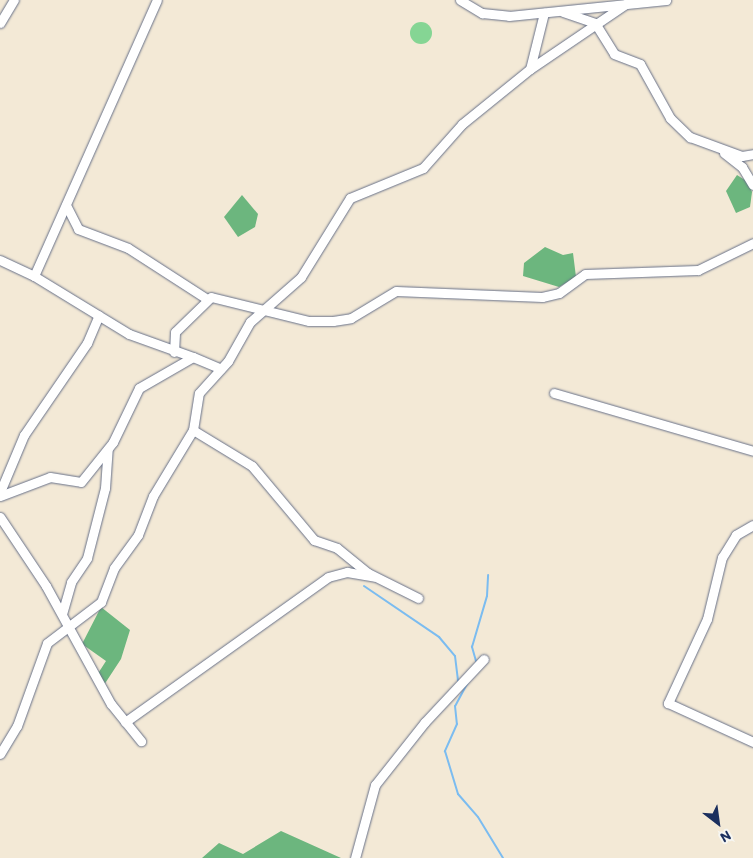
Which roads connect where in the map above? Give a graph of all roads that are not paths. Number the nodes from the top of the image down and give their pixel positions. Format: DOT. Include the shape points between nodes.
graph roads {
  1 [pos="14,0"];
  2 [pos="157,0"];
  3 [pos="460,0"];
  4 [pos="666,0"];
  5 [pos="606,3"];
  6 [pos="627,3"];
  7 [pos="563,12"];
  8 [pos="544,13"];
  9 [pos="0,24"];
  10 [pos="599,26"];
  11 [pos="530,69"];
  12 [pos="717,149"];
  13 [pos="753,154"];
  14 [pos="753,185"];
  15 [pos="66,205"];
  16 [pos="753,243"];
  17 [pos="0,260"];
  18 [pos="34,276"];
  19 [pos="207,299"];
  20 [pos="262,309"];
  21 [pos="99,315"];
  22 [pos="174,352"];
  23 [pos="193,357"];
  24 [pos="221,368"];
  25 [pos="554,393"];
  26 [pos="193,430"];
  27 [pos="108,449"];
  28 [pos="753,451"];
  29 [pos="0,494"];
  30 [pos="0,517"];
  31 [pos="753,525"];
  32 [pos="374,577"];
  33 [pos="418,598"];
  34 [pos="62,614"];
  35 [pos="67,626"];
  36 [pos="484,659"];
  37 [pos="125,722"];
  38 [pos="141,741"];
  39 [pos="753,742"];
  40 [pos="3,744"];
  41 [pos="0,754"];
  42 [pos="355,858"];
  1 -- 9 [label="street"];
  2 -- 15 [label="street"];
  3 -- 8 [label="street" via="492,15"];
  4 -- 6 [label="street"];
  5 -- 6 [label="street"];
  5 -- 7 [label="street"];
  6 -- 10 [label="street"];
  7 -- 8 [label="street"];
  7 -- 10 [label="street"];
  8 -- 11 [label="street"];
  10 -- 11 [label="street" via="561,45"];
  10 -- 12 [label="street" via="614,54 640,64 678,127"];
  11 -- 20 [label="street" via="462,124 423,168 350,198 301,277"];
  12 -- 13 [label="street" via="742,156"];
  12 -- 14 [label="street" via="742,167"];
  15 -- 18 [label="street"];
  15 -- 19 [label="street" via="78,229 128,248"];
  16 -- 20 [label="street" via="698,270 585,274 559,293 542,297 396,291 351,318 320,322"];
  17 -- 18 [label="street"];
  18 -- 21 [label="street"];
  19 -- 20 [label="street" via="221,297"];
  19 -- 22 [label="street" via="175,332"];
  20 -- 24 [label="street"];
  21 -- 22 [label="street" via="129,334"];
  21 -- 29 [label="street" via="87,343 24,435"];
  22 -- 23 [label="street"];
  23 -- 24 [label="street"];
  23 -- 27 [label="street" via="139,388"];
  24 -- 26 [label="street" via="199,393"];
  25 -- 28 [label="street"];
  26 -- 32 [label="street" via="238,454 275,490 314,540 337,548"];
  26 -- 35 [label="street" via="153,496 138,535 114,568 101,602"];
  27 -- 29 [label="street" via="80,482 50,477"];
  27 -- 34 [label="street" via="105,488 89,550 71,582"];
  30 -- 34 [label="street"];
  31 -- 39 [label="street" via="736,535 722,557 707,618 668,703"];
  32 -- 33 [label="street"];
  32 -- 37 [label="street" via="348,572 328,578"];
  34 -- 35 [label="street"];
  35 -- 37 [label="street"];
  35 -- 40 [label="street" via="47,643"];
  36 -- 42 [label="street" via="425,722 375,785"];
  37 -- 38 [label="street"];
  40 -- 41 [label="street"];
}
